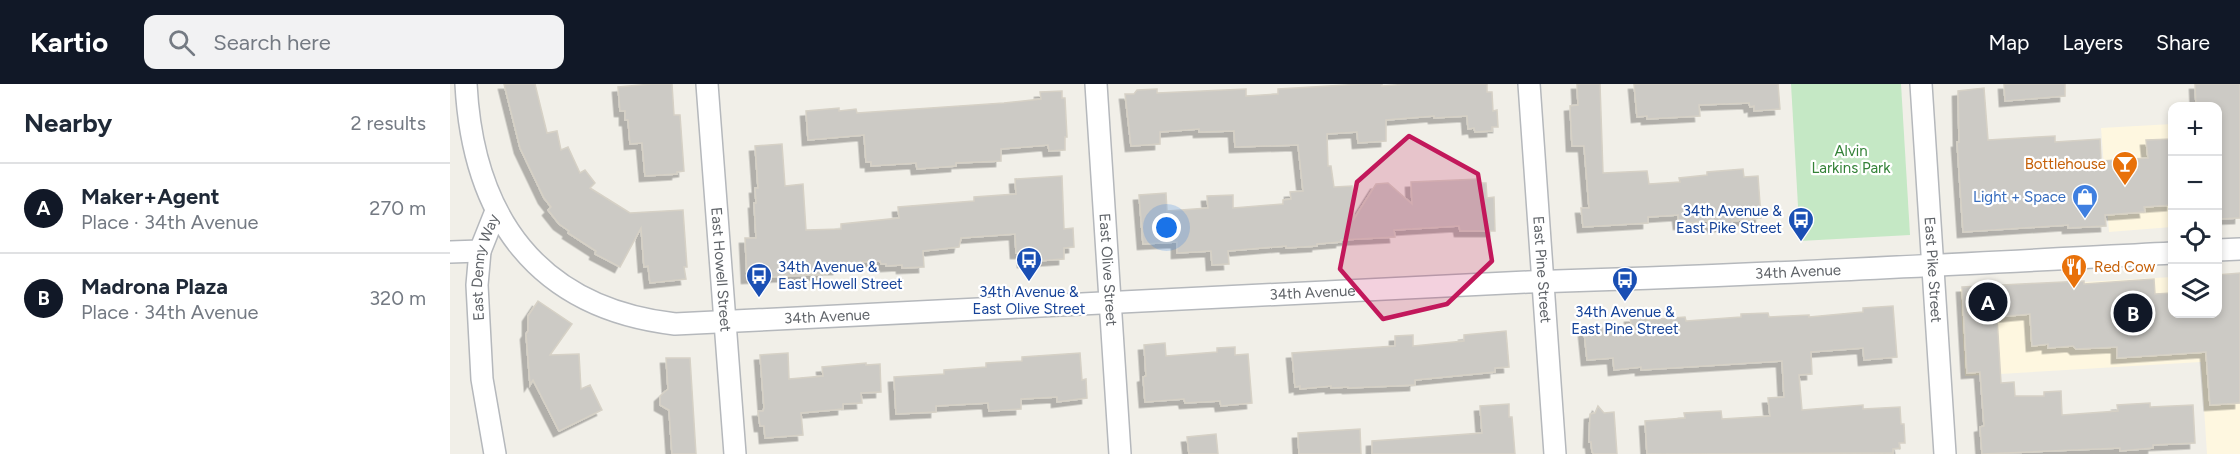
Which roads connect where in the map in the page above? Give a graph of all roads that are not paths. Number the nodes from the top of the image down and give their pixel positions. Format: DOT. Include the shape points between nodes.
graph roads {
  1 [pos="466,84"];
  2 [pos="707,84"];
  3 [pos="1096,84"];
  4 [pos="1529,84"];
  5 [pos="1921,84"];
  6 [pos="496,211"];
  7 [pos="2240,249"];
  8 [pos="2222,250"];
  9 [pos="480,251"];
  10 [pos="450,252"];
  11 [pos="2168,253"];
  12 [pos="1933,266"];
  13 [pos="1544,281"];
  14 [pos="1110,303"];
  15 [pos="726,322"];
  16 [pos="495,454"];
  17 [pos="735,454"];
  18 [pos="1120,454"];
  19 [pos="1555,454"];
  20 [pos="1945,454"];
  1 -- 6 [label="street, East Denny Way" via="472,144"];
  2 -- 15 [label="street, East Howell Street"];
  3 -- 14 [label="street, East Olive Street"];
  4 -- 13 [label="street, East Pine Street"];
  5 -- 12 [label="street, East Pike Street"];
  6 -- 9 [label="street, East Denny Way"];
  6 -- 15 [label="street, 34th Avenue" via="528,255 595,304 621,314 675,324"];
  7 -- 8 [label="street"];
  9 -- 10 [label="street"];
  9 -- 16 [label="street, East Denny Way" via="477,285 482,379"];
  11 -- 12 [label="street, 34th Avenue"];
  12 -- 13 [label="street, 34th Avenue"];
  12 -- 20 [label="street, East Pike Street"];
  13 -- 14 [label="street, 34th Avenue"];
  13 -- 19 [label="street, East Pine Street"];
  14 -- 15 [label="street, 34th Avenue"];
  14 -- 18 [label="street, East Olive Street"];
  15 -- 17 [label="street, East Howell Street"];
}
